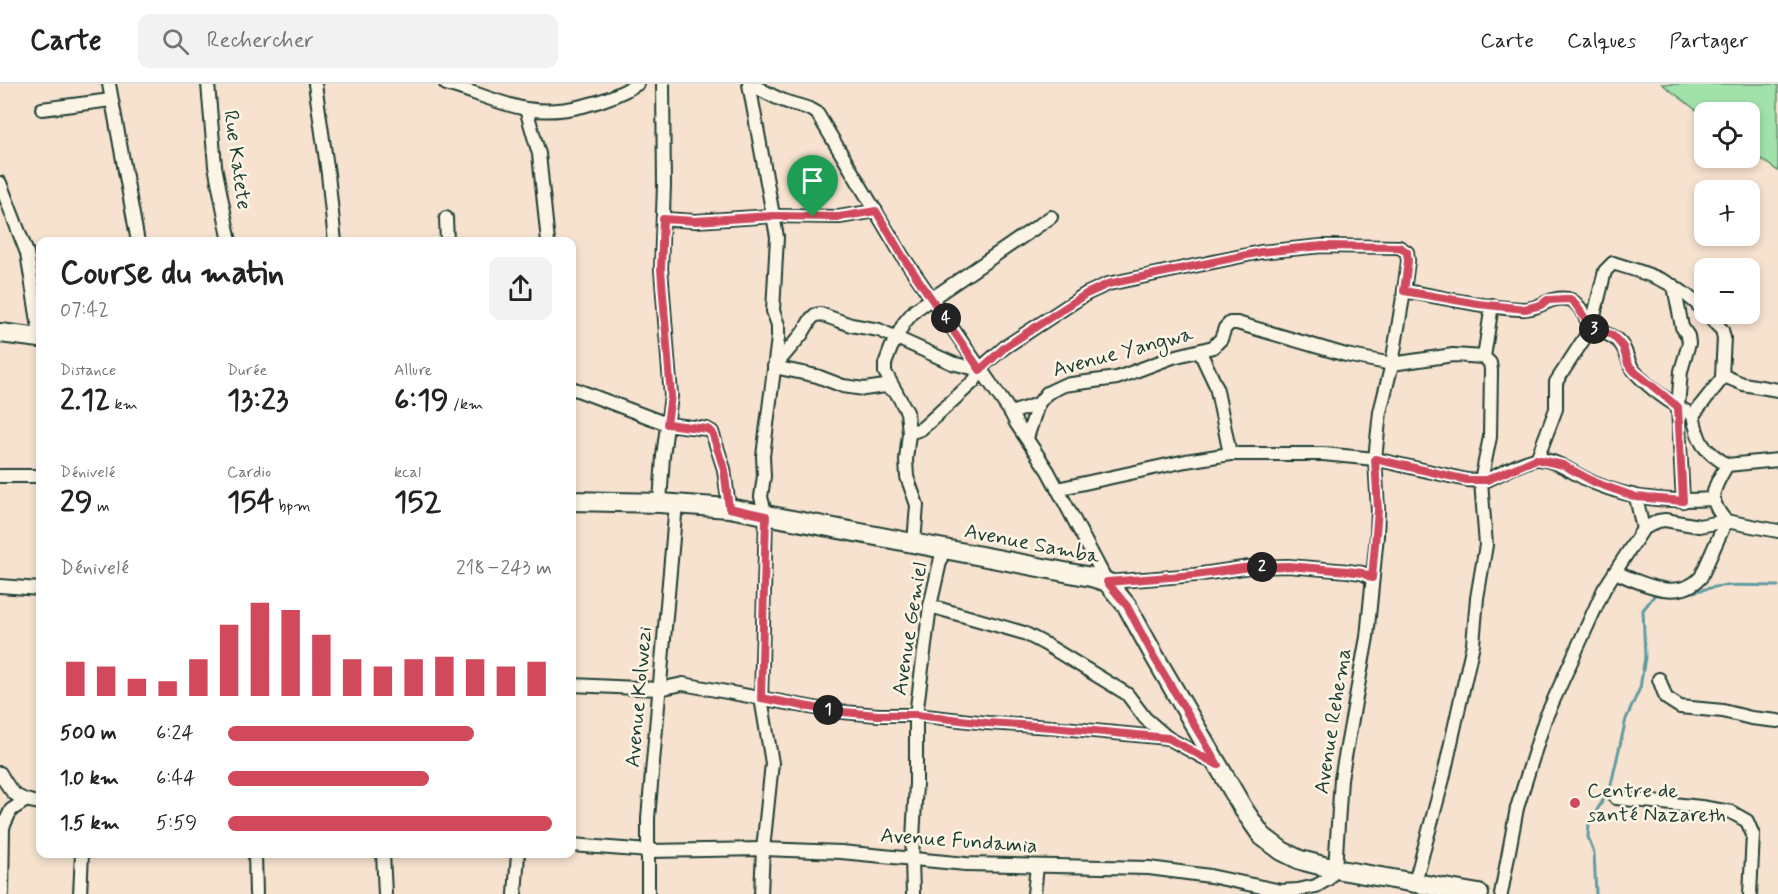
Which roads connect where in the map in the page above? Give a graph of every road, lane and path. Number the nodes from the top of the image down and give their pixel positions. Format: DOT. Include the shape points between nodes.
graph roads {
  1 [pos="109,84"];
  2 [pos="208,84"];
  3 [pos="315,84"];
  4 [pos="446,84"];
  5 [pos="637,84"];
  6 [pos="663,84"];
  7 [pos="750,84"];
  8 [pos="111,100"];
  9 [pos="42,109"];
  10 [pos="526,109"];
  11 [pos="0,183"];
  12 [pos="876,211"];
  13 [pos="773,216"];
  14 [pos="447,218"];
  15 [pos="1051,218"];
  16 [pos="663,219"];
  17 [pos="137,237"];
  18 [pos="229,237"];
  19 [pos="334,237"];
  20 [pos="447,237"];
  21 [pos="547,237"];
  22 [pos="1674,286"];
  23 [pos="1404,291"];
  24 [pos="931,297"];
  25 [pos="1694,301"];
  26 [pos="1492,305"];
  27 [pos="36,309"];
  28 [pos="1716,324"];
  29 [pos="1591,327"];
  30 [pos="0,333"];
  31 [pos="897,336"];
  32 [pos="36,338"];
  33 [pos="1200,352"];
  34 [pos="1484,357"];
  35 [pos="1392,364"];
  36 [pos="774,367"];
  37 [pos="980,370"];
  38 [pos="1722,376"];
  39 [pos="576,390"];
  40 [pos="1778,390"];
  41 [pos="896,392"];
  42 [pos="1038,404"];
  43 [pos="1678,407"];
  44 [pos="1011,413"];
  45 [pos="1693,415"];
  46 [pos="667,424"];
  47 [pos="909,433"];
  48 [pos="1027,438"];
  49 [pos="1230,454"];
  50 [pos="1375,459"];
  51 [pos="1536,459"];
  52 [pos="1778,460"];
  53 [pos="1727,465"];
  54 [pos="0,476"];
  55 [pos="36,476"];
  56 [pos="1481,481"];
  57 [pos="1057,489"];
  58 [pos="1636,497"];
  59 [pos="1713,499"];
  60 [pos="576,501"];
  61 [pos="1683,501"];
  62 [pos="668,503"];
  63 [pos="729,508"];
  64 [pos="766,516"];
  65 [pos="1726,521"];
  66 [pos="1644,529"];
  67 [pos="1778,531"];
  68 [pos="914,543"];
  69 [pos="944,549"];
  70 [pos="1615,572"];
  71 [pos="1372,578"];
  72 [pos="1107,582"];
  73 [pos="0,586"];
  74 [pos="36,589"];
  75 [pos="930,606"];
  76 [pos="1659,679"];
  77 [pos="576,685"];
  78 [pos="659,689"];
  79 [pos="761,698"];
  80 [pos="916,715"];
  81 [pos="1778,721"];
  82 [pos="1168,738"];
  83 [pos="1218,765"];
  84 [pos="0,772"];
  85 [pos="1616,798"];
  86 [pos="25,801"];
  87 [pos="36,802"];
  88 [pos="576,846"];
  89 [pos="763,849"];
  90 [pos="649,851"];
  91 [pos="82,858"];
  92 [pos="255,858"];
  93 [pos="383,858"];
  94 [pos="518,858"];
  95 [pos="912,858"];
  96 [pos="1037,866"];
  97 [pos="1335,869"];
  98 [pos="1415,882"];
  99 [pos="1281,893"];
  100 [pos="2,894"];
  101 [pos="80,894"];
  102 [pos="256,894"];
  103 [pos="384,894"];
  104 [pos="515,894"];
  105 [pos="648,894"];
  106 [pos="762,894"];
  107 [pos="912,894"];
  108 [pos="1034,894"];
  109 [pos="1476,894"];
  110 [pos="1501,894"];
  111 [pos="1750,894"];
  1 -- 8 [label="street"];
  2 -- 18 [label="street, Rue Katete" via="215,166"];
  3 -- 19 [label="street"];
  4 -- 10 [label="street"];
  5 -- 10 [label="street" via="582,106"];
  6 -- 16 [label="street, Avenue Kolwezi"];
  7 -- 12 [label="street" via="817,113"];
  7 -- 13 [label="street"];
  8 -- 9 [label="street"];
  8 -- 17 [label="street"];
  10 -- 21 [label="street" via="539,154"];
  11 -- 27 [label="street" via="27,254"];
  12 -- 13 [label="street" via="839,217"];
  12 -- 24 [label="street"];
  13 -- 16 [label="street"];
  13 -- 36 [label="street" via="777,237 773,311 778,325"];
  14 -- 20 [label="street"];
  15 -- 24 [label="street"];
  16 -- 46 [label="street, Avenue Kolwezi" via="661,269 671,396"];
  22 -- 25 [label="street"];
  22 -- 29 [label="street" via="1613,263 1605,271"];
  22 -- 43 [label="street" via="1689,343 1681,371"];
  23 -- 26 [label="street"];
  23 -- 35 [label="street, Avenue Rehema"];
  23 -- 37 [label="street, Avenue Rehema" via="1407,252 1399,247 1322,246 1261,252 1095,289 1005,347"];
  24 -- 31 [label="street" via="915,310"];
  24 -- 37 [label="street"];
  26 -- 29 [label="street" via="1525,309 1547,300 1570,299"];
  26 -- 34 [label="street"];
  28 -- 38 [label="street" via="1724,338"];
  29 -- 43 [label="street" via="1612,335 1623,347 1635,372"];
  29 -- 51 [label="street" via="1556,382 1556,409"];
  30 -- 32 [label="street"];
  31 -- 36 [label="street" via="815,315"];
  31 -- 37 [label="street" via="952,363"];
  31 -- 41 [label="street" via="885,364"];
  33 -- 35 [label="street, Avenue Yangwa" via="1213,348 1225,328 1237,323 1346,355"];
  33 -- 42 [label="street, Avenue Yangwa" via="1173,357 1117,378 1064,385 1047,393"];
  33 -- 49 [label="street" via="1216,386"];
  34 -- 35 [label="street, Avenue Yangwa" via="1453,355"];
  34 -- 56 [label="street" via="1491,370 1491,426"];
  35 -- 50 [label="street, Avenue Rehema" via="1380,412"];
  36 -- 41 [label="street" via="843,386 885,386"];
  36 -- 64 [label="street" via="763,456 761,497"];
  37 -- 44 [label="street"];
  37 -- 47 [label="street" via="974,381 928,423"];
  38 -- 40 [label="street"];
  38 -- 45 [label="street"];
  39 -- 46 [label="street"];
  41 -- 47 [label="street" via="907,412"];
  42 -- 44 [label="street, Avenue Yangwa"];
  42 -- 48 [label="street"];
  43 -- 45 [label="street"];
  43 -- 61 [label="street"];
  44 -- 48 [label="street"];
  45 -- 53 [label="street" via="1704,449"];
  46 -- 62 [label="street, Avenue Kolwezi"];
  46 -- 63 [label="street" via="712,432 724,469"];
  47 -- 68 [label="street" via="906,460 917,505"];
  48 -- 57 [label="street"];
  49 -- 50 [label="street" via="1323,454"];
  49 -- 57 [label="street"];
  50 -- 56 [label="street"];
  50 -- 71 [label="street, Avenue Rehema" via="1378,510"];
  51 -- 56 [label="street"];
  51 -- 58 [label="street" via="1563,465 1596,483"];
  52 -- 53 [label="street"];
  53 -- 59 [label="street" via="1716,483"];
  54 -- 55 [label="street"];
  56 -- 98 [label="street" via="1486,545 1473,644"];
  57 -- 72 [label="street"];
  58 -- 61 [label="street"];
  58 -- 66 [label="street"];
  59 -- 61 [label="street"];
  59 -- 65 [label="street"];
  60 -- 62 [label="street, Avenue Samba"];
  62 -- 63 [label="street, Avenue Samba"];
  62 -- 78 [label="street, Avenue Kolwezi"];
  63 -- 64 [label="street, Avenue Samba"];
  64 -- 68 [label="street, Avenue Samba"];
  64 -- 79 [label="street"];
  65 -- 66 [label="street" via="1699,526 1665,520"];
  65 -- 67 [label="street"];
  65 -- 70 [label="street" via="1701,577 1691,585 1654,588"];
  66 -- 70 [label="street"];
  68 -- 69 [label="street, Avenue Samba"];
  69 -- 72 [label="street, Avenue Samba"];
  69 -- 75 [label="street, Avenue Gemiel"];
  70 -- 110 [label="street" via="1554,697 1517,808"];
  71 -- 72 [label="street" via="1348,571 1288,566"];
  71 -- 97 [label="street, Avenue Rehema" via="1367,637 1341,779"];
  72 -- 83 [label="street, Avenue Samba" via="1127,606"];
  73 -- 74 [label="street"];
  75 -- 80 [label="street, Avenue Gemiel"];
  75 -- 82 [label="street" via="1024,633 1045,644 1127,694 1145,718"];
  76 -- 81 [label="street" via="1666,698 1680,707"];
  77 -- 78 [label="street"];
  78 -- 79 [label="street" via="683,684"];
  78 -- 90 [label="street, Avenue Kolwezi" via="648,818"];
  79 -- 80 [label="street" via="831,711"];
  79 -- 89 [label="street" via="772,763"];
  80 -- 82 [label="street"];
  80 -- 95 [label="street, Avenue Gemiel"];
  82 -- 83 [label="street"];
  83 -- 97 [label="street, Avenue Samba" via="1262,836 1300,861"];
  84 -- 86 [label="street" via="10,791"];
  85 -- 111 [label="street" via="1731,812 1747,821 1753,835"];
  86 -- 87 [label="street"];
  86 -- 100 [label="street" via="10,810 3,827"];
  88 -- 90 [label="street, Avenue Fundamia"];
  89 -- 90 [label="street, Avenue Fundamia"];
  89 -- 95 [label="street, Avenue Fundamia"];
  89 -- 106 [label="street"];
  90 -- 105 [label="street, Avenue Kolwezi"];
  91 -- 101 [label="street"];
  92 -- 102 [label="street"];
  93 -- 103 [label="street"];
  94 -- 104 [label="street"];
  95 -- 96 [label="street, Avenue Fundamia"];
  95 -- 107 [label="street, Avenue Gemiel"];
  96 -- 99 [label="street, Avenue Fundamia" via="1181,871"];
  96 -- 108 [label="street"];
  97 -- 98 [label="street, Avenue Samba"];
  97 -- 99 [label="street, Avenue Fundamia" via="1316,886"];
  98 -- 109 [label="street, Avenue Samba"];
}
